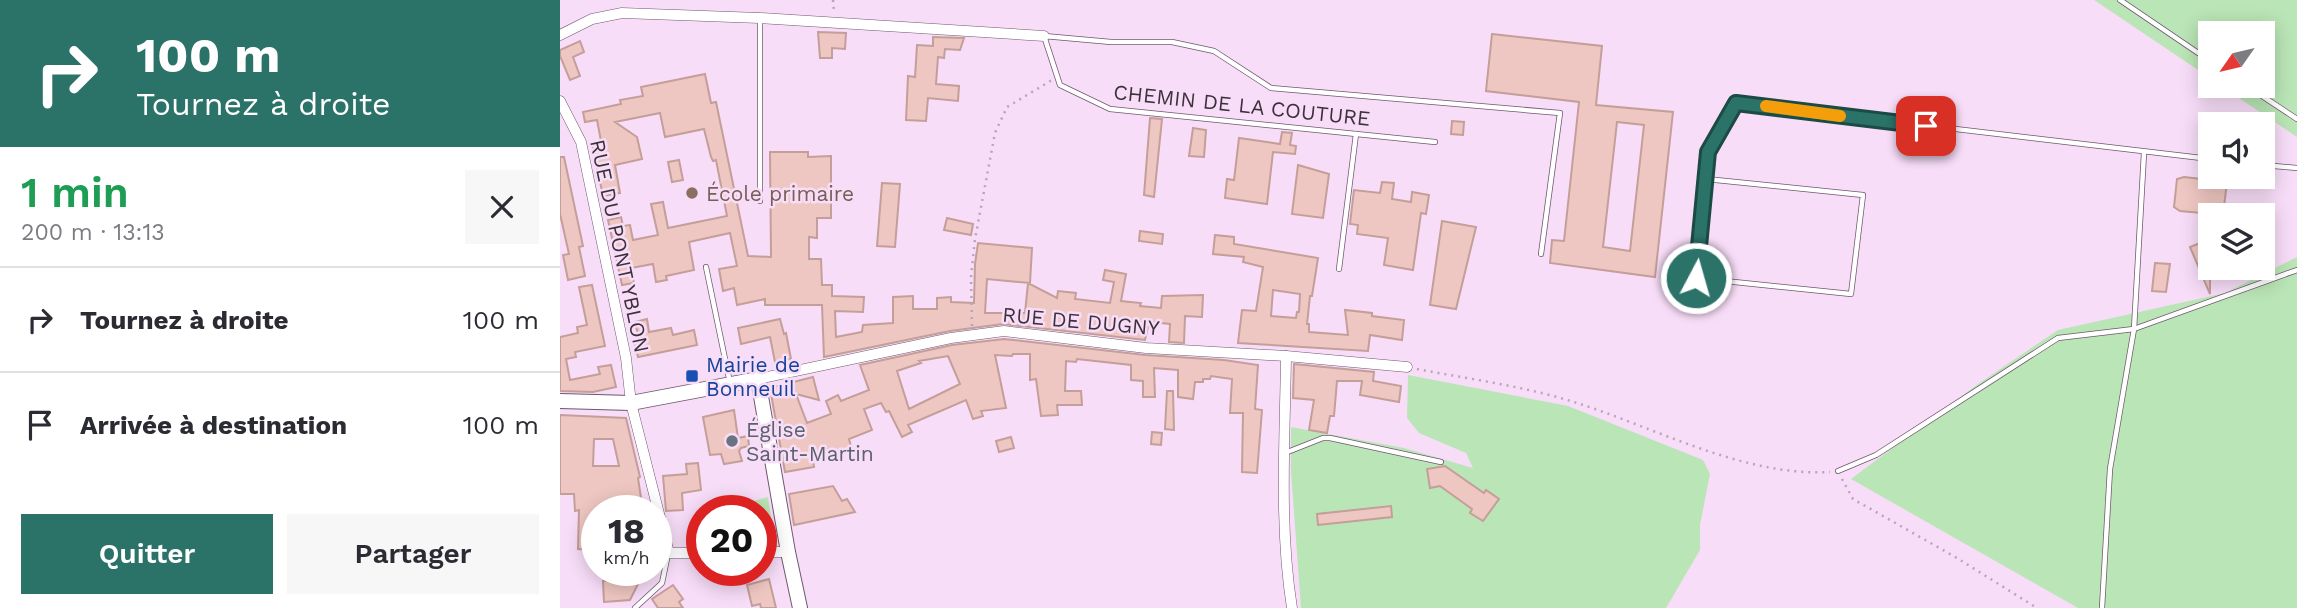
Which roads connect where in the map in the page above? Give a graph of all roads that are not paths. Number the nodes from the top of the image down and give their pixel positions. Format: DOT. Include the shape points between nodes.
graph roads {
  1 [pos="2120,0"];
  2 [pos="760,18"];
  3 [pos="560,35"];
  4 [pos="1044,36"];
  5 [pos="2198,53"];
  6 [pos="2266,98"];
  7 [pos="560,101"];
  8 [pos="562,112"];
  9 [pos="2297,119"];
  10 [pos="1356,134"];
  11 [pos="1434,142"];
  12 [pos="2144,153"];
  13 [pos="2198,158"];
  14 [pos="2275,165"];
  15 [pos="2297,168"];
  16 [pos="1706,179"];
  17 [pos="760,201"];
  18 [pos="1541,254"];
  19 [pos="706,267"];
  20 [pos="1339,269"];
  21 [pos="2297,270"];
  22 [pos="2134,329"];
  23 [pos="1286,356"];
  24 [pos="1407,366"];
  25 [pos="758,379"];
  26 [pos="730,384"];
  27 [pos="560,401"];
  28 [pos="631,402"];
  29 [pos="1285,453"];
  30 [pos="1441,462"];
  31 [pos="1838,471"];
  32 [pos="654,495"];
  33 [pos="777,552"];
  34 [pos="788,552"];
  35 [pos="659,586"];
  36 [pos="635,608"];
  37 [pos="800,608"];
  38 [pos="1292,608"];
  39 [pos="2102,608"];
  1 -- 5 [label="lane"];
  2 -- 3 [label="street" via="622,13 592,19"];
  2 -- 4 [label="street"];
  2 -- 17 [label="lane"];
  4 -- 10 [label="lane, CHEMIN DE LA COUTURE" via="1060,85 1110,109"];
  4 -- 18 [label="lane" via="1172,42 1214,51 1271,88 1560,113"];
  6 -- 9 [label="lane"];
  7 -- 8 [label="street, RUE DU PONT YBLON"];
  8 -- 28 [label="street, RUE DU PONT YBLON" via="581,142"];
  10 -- 11 [label="lane, CHEMIN DE LA COUTURE"];
  10 -- 20 [label="lane"];
  12 -- 13 [label="lane"];
  12 -- 16 [label="lane" via="1736,103 1708,152"];
  12 -- 22 [label="lane"];
  14 -- 15 [label="lane"];
  16 -- 16 [label="lane" via="1696,278 1851,294 1863,195"];
  19 -- 26 [label="lane"];
  21 -- 22 [label="lane"];
  22 -- 31 [label="lane" via="2058,338 1876,455"];
  22 -- 39 [label="lane" via="2110,469"];
  23 -- 24 [label="street, RUE DE DUGNY"];
  23 -- 25 [label="street, RUE DE DUGNY" via="1146,348 1004,331"];
  23 -- 29 [label="street"];
  25 -- 26 [label="street, RUE DE DUGNY"];
  25 -- 34 [label="street"];
  26 -- 28 [label="street, RUE DE DUGNY"];
  27 -- 28 [label="street, RUE DE DUGNY"];
  28 -- 32 [label="street, RUE DU PONT YBLON"];
  29 -- 30 [label="lane" via="1330,438"];
  29 -- 38 [label="street"];
  33 -- 34 [label="street"];
  34 -- 37 [label="street"];
  35 -- 36 [label="lane"];
}
